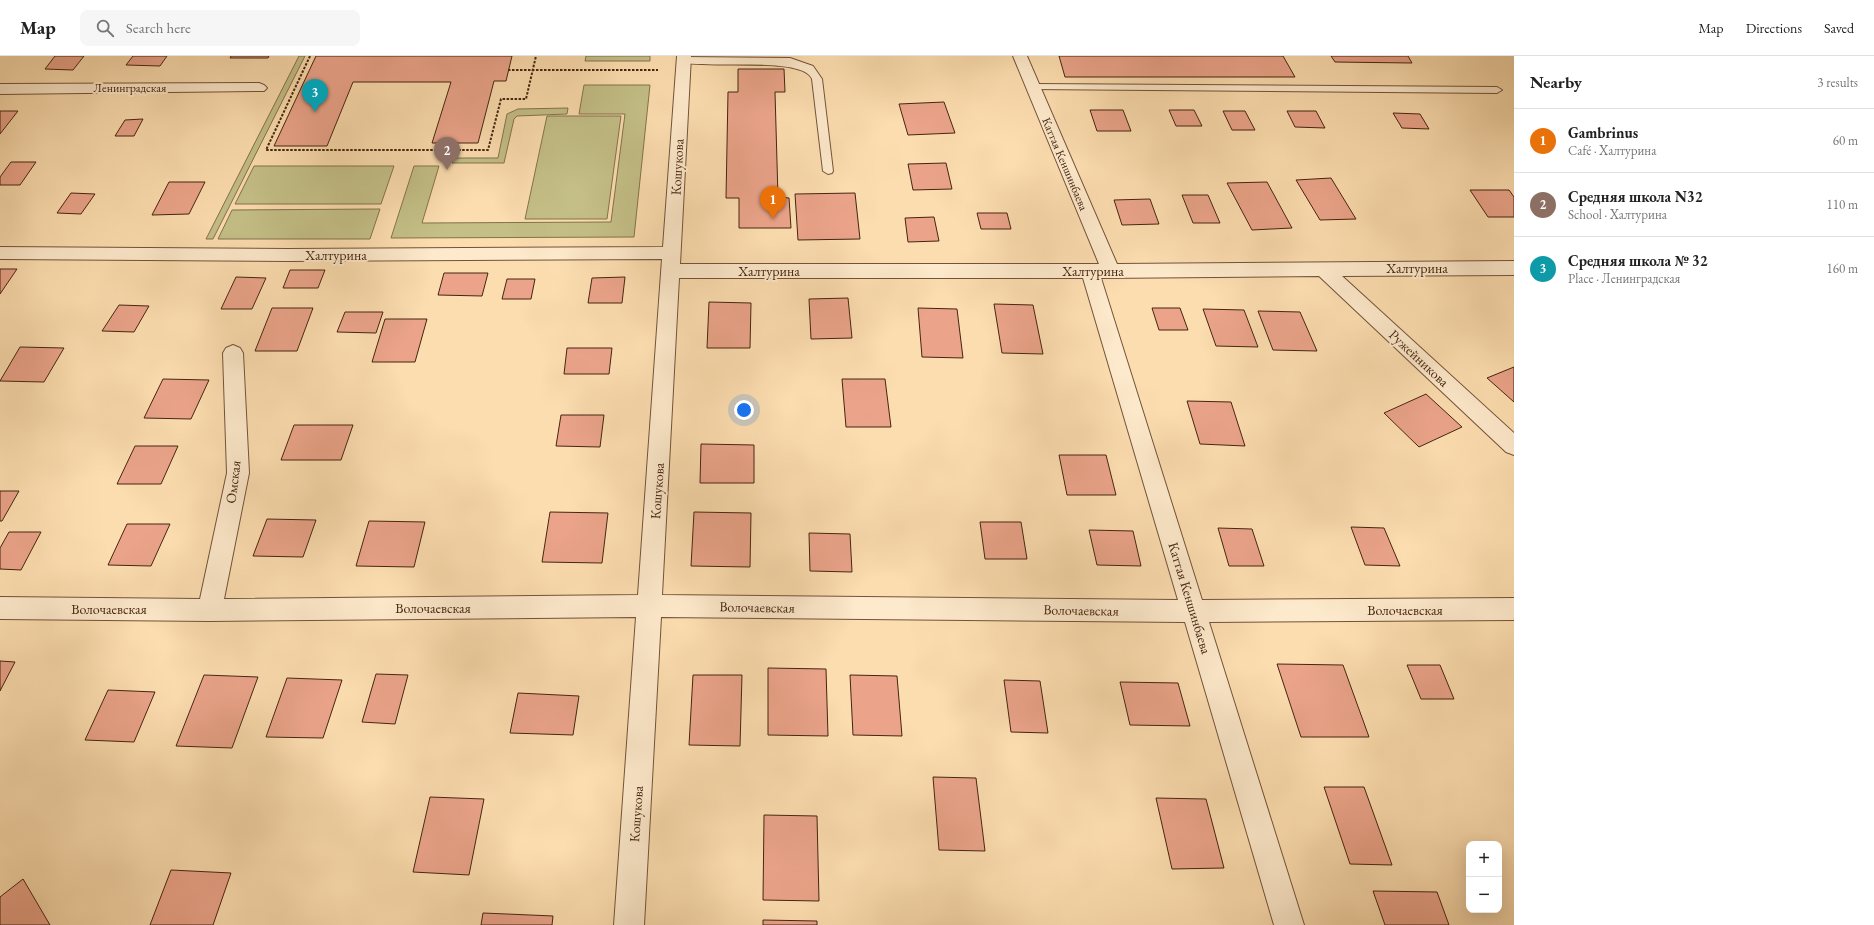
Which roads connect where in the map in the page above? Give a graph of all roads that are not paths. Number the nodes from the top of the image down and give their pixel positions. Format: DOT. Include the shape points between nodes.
graph roads {
  1 [pos="1020,56"];
  2 [pos="683,62"];
  3 [pos="1033,87"];
  4 [pos="259,88"];
  5 [pos="0,89"];
  6 [pos="1497,90"];
  7 [pos="828,171"];
  8 [pos="0,253"];
  9 [pos="672,262"];
  10 [pos="1514,268"];
  11 [pos="1324,269"];
  12 [pos="1101,271"];
  13 [pos="233,353"];
  14 [pos="1514,446"];
  15 [pos="649,606"];
  16 [pos="0,608"];
  17 [pos="1514,609"];
  18 [pos="210,610"];
  19 [pos="1194,611"];
  20 [pos="629,925"];
  21 [pos="1289,925"];
  1 -- 3 [label="street, Каттая Кеншинбаева"];
  2 -- 7 [label="lane" via="790,61 811,68 817,79"];
  2 -- 9 [label="street, Кошукова"];
  3 -- 6 [label="lane"];
  3 -- 12 [label="street, Каттая Кеншинбаева"];
  4 -- 5 [label="street, Ленинградская"];
  8 -- 9 [label="street, Халтурина"];
  9 -- 12 [label="street, Халтурина"];
  9 -- 15 [label="street, Кошукова"];
  10 -- 11 [label="street, Халтурина"];
  11 -- 12 [label="street, Халтурина"];
  11 -- 14 [label="street, Ружейникова"];
  12 -- 19 [label="street, Каттая Кеншинбаева"];
  13 -- 18 [label="street, Омская" via="238,473"];
  15 -- 18 [label="street, Волочаевская"];
  15 -- 19 [label="street, Волочаевская"];
  15 -- 20 [label="street, Кошукова"];
  16 -- 18 [label="street, Волочаевская"];
  17 -- 19 [label="street, Волочаевская"];
  19 -- 21 [label="street, Каттая Кеншинбаева"];
}
